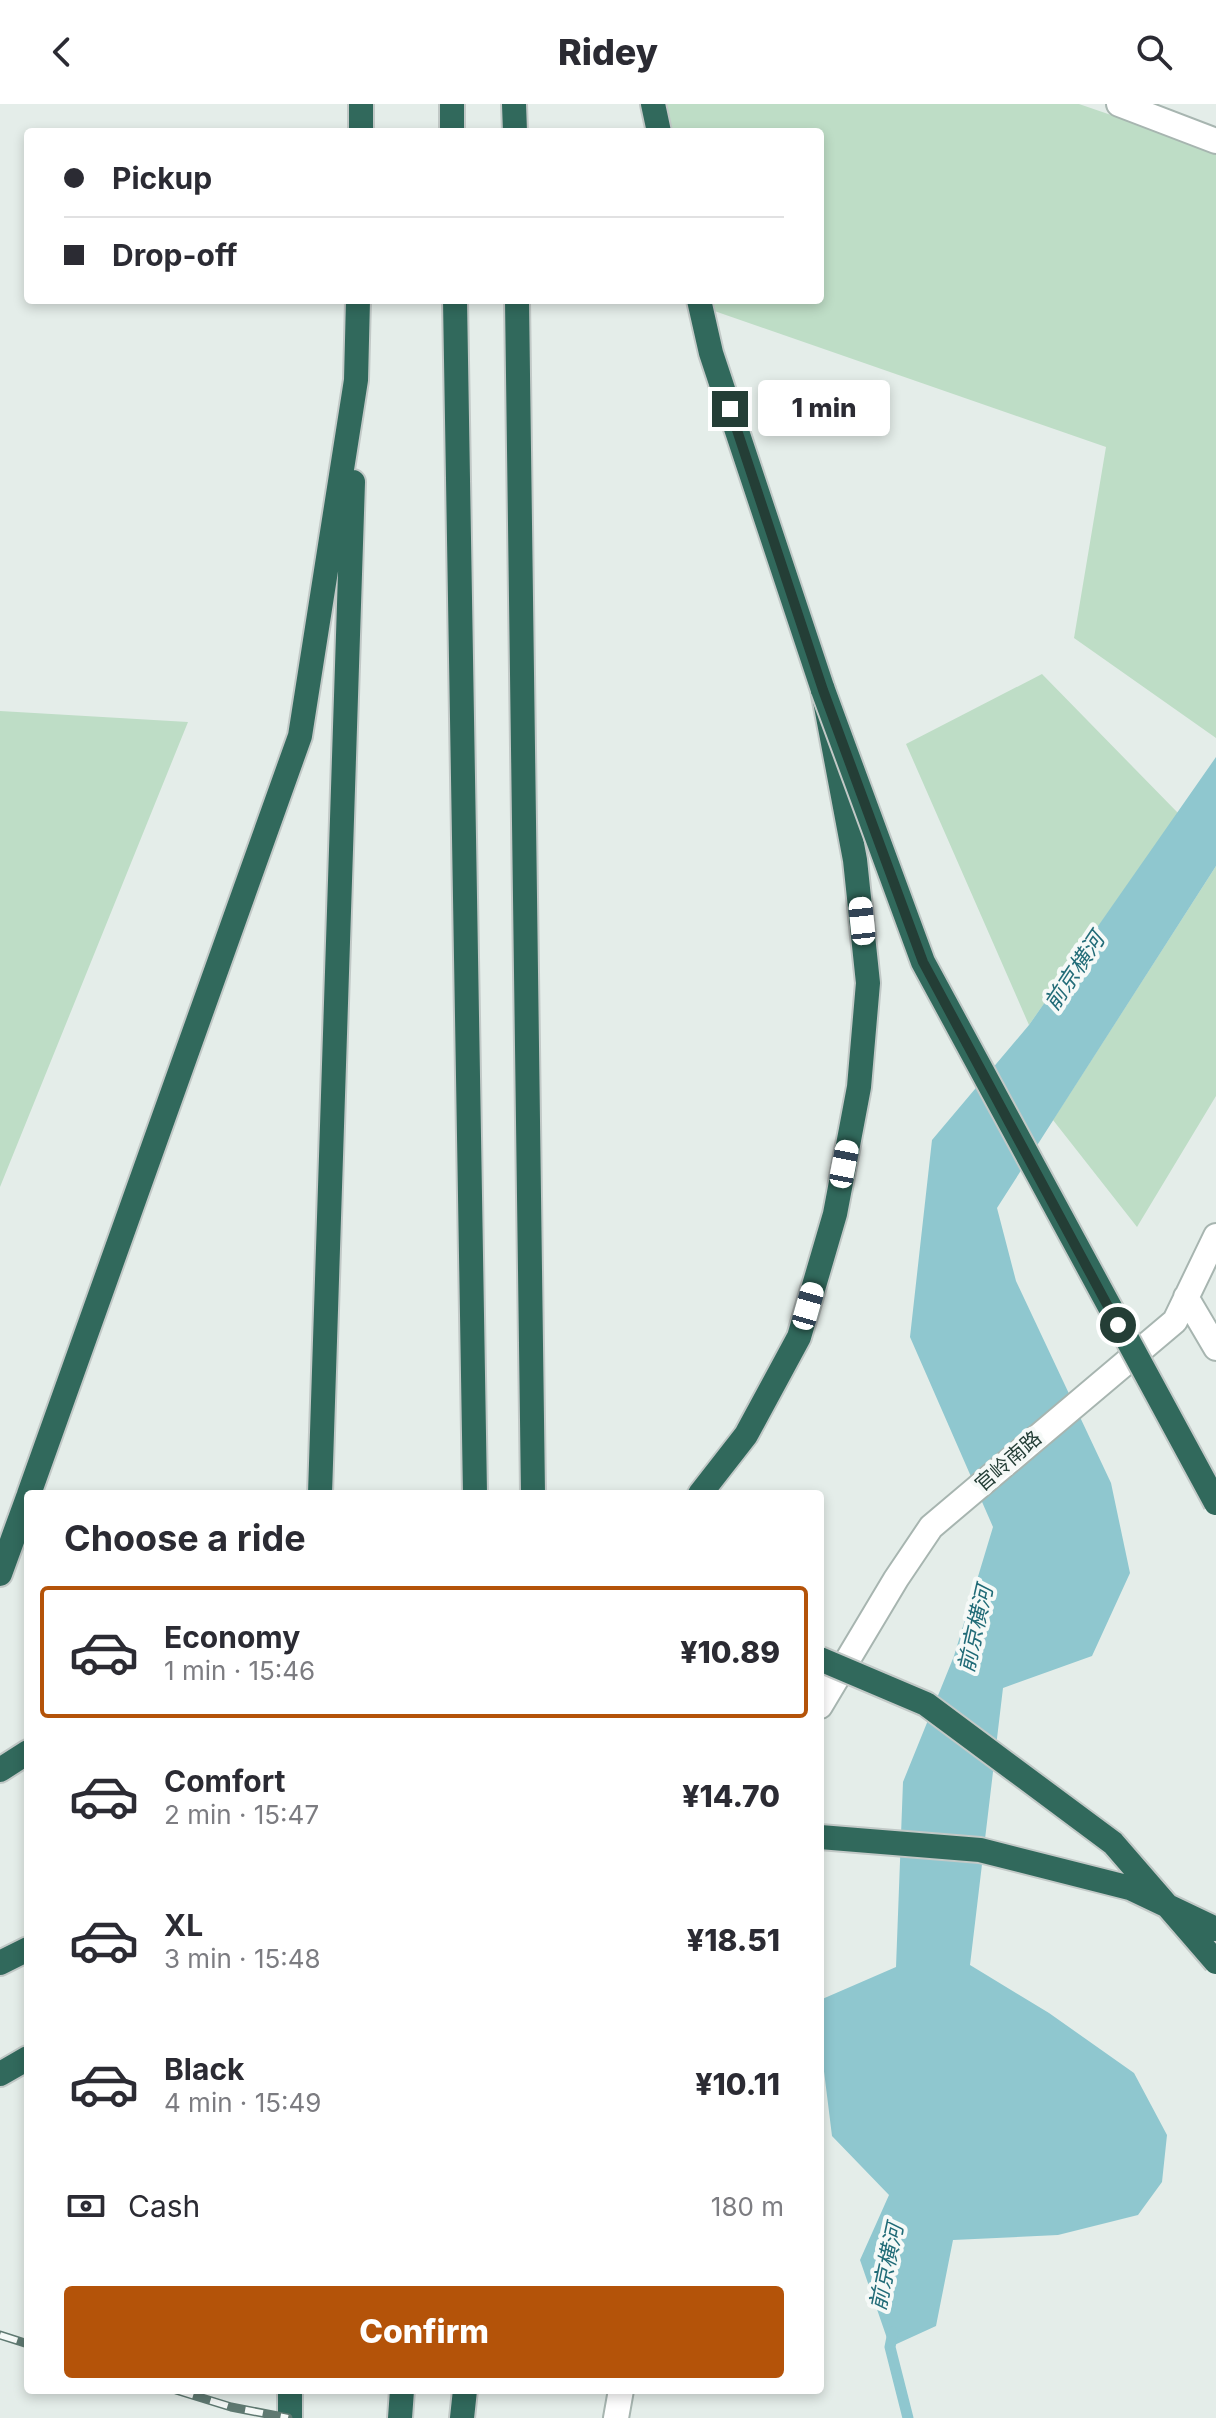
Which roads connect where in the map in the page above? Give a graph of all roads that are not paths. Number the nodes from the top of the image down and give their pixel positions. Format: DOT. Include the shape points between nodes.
graph roads {
  1 [pos="361,104"];
  2 [pos="452,104"];
  3 [pos="514,104"];
  4 [pos="653,104"];
  5 [pos="1119,104"];
  6 [pos="361,128"];
  7 [pos="452,128"];
  8 [pos="515,128"];
  9 [pos="658,128"];
  10 [pos="1216,141"];
  11 [pos="358,304"];
  12 [pos="455,304"];
  13 [pos="517,304"];
  14 [pos="700,304"];
  15 [pos="356,380"];
  16 [pos="823,690"];
  17 [pos="1216,1236"];
  18 [pos="1186,1297"];
  19 [pos="1216,1348"];
  20 [pos="31,1490"];
  21 [pos="320,1490"];
  22 [pos="475,1490"];
  23 [pos="533,1490"];
  24 [pos="703,1490"];
  25 [pos="1216,1503"];
  26 [pos="24,1509"];
  27 [pos="0,1574"];
  28 [pos="824,1661"];
  29 [pos="824,1699"];
  30 [pos="24,1755"];
  31 [pos="0,1770"];
  32 [pos="824,1837"];
  33 [pos="1216,1929"];
  34 [pos="24,1951"];
  35 [pos="1216,1962"];
  36 [pos="0,1963"];
  37 [pos="24,2060"];
  38 [pos="0,2074"];
  39 [pos="290,2394"];
  40 [pos="402,2394"];
  41 [pos="465,2394"];
  42 [pos="620,2394"];
  43 [pos="290,2418"];
  44 [pos="400,2418"];
  45 [pos="462,2418"];
  46 [pos="616,2418"];
  1 -- 6 [label="highway"];
  2 -- 7 [label="highway"];
  3 -- 8 [label="highway"];
  4 -- 9 [label="highway"];
  5 -- 10 [label="street"];
  11 -- 15 [label="highway"];
  12 -- 22 [label="highway"];
  13 -- 23 [label="highway"];
  14 -- 16 [label="highway" via="711,353"];
  15 -- 20 [label="highway" via="300,736"];
  15 -- 21 [label="highway"];
  16 -- 24 [label="highway, bridge" via="855,860 868,983 859,1087 835,1214 799,1337 746,1435"];
  16 -- 25 [label="highway, bridge" via="923,962"];
  17 -- 18 [label="street, 官岭南路"];
  18 -- 19 [label="street"];
  18 -- 29 [label="street, 官岭南路" via="1175,1321 931,1527"];
  26 -- 27 [label="highway"];
  28 -- 35 [label="highway, bridge" via="926,1704 1113,1843"];
  30 -- 31 [label="highway"];
  32 -- 33 [label="highway, bridge" via="980,1850 1130,1888"];
  34 -- 36 [label="highway"];
  37 -- 38 [label="highway"];
  39 -- 43 [label="highway"];
  40 -- 44 [label="highway"];
  41 -- 45 [label="highway"];
  42 -- 46 [label="street"];
}
